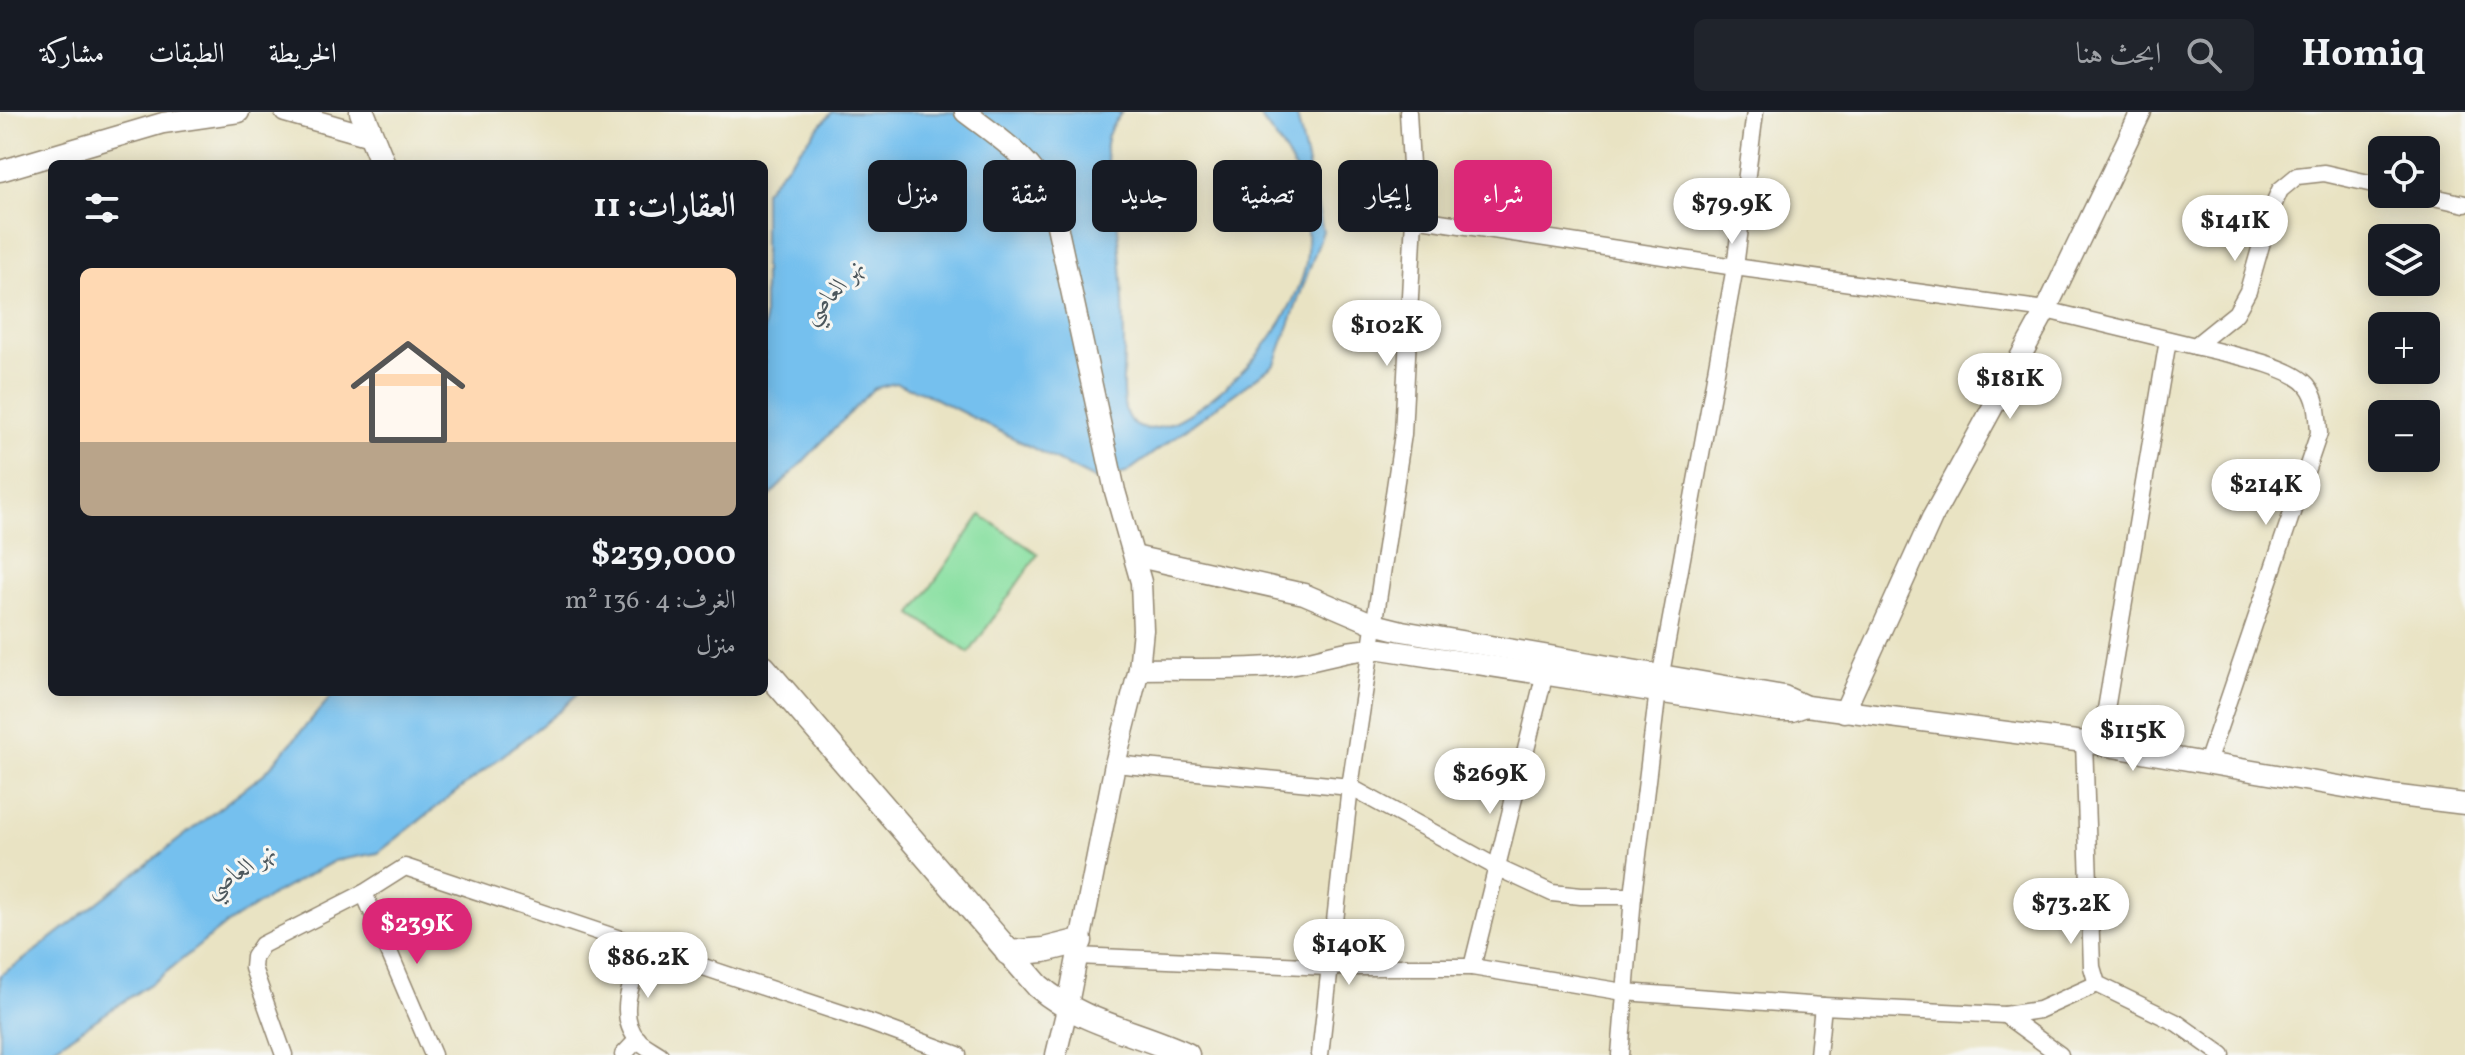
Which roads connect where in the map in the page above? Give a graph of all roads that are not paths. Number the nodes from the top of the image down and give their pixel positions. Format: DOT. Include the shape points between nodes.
graph roads {
  1 [pos="239,112"];
  2 [pos="285,112"];
  3 [pos="362,112"];
  4 [pos="965,112"];
  5 [pos="1408,112"];
  6 [pos="1755,112"];
  7 [pos="2141,112"];
  8 [pos="370,136"];
  9 [pos="381,160"];
  10 [pos="1411,160"];
  11 [pos="0,171"];
  12 [pos="2368,183"];
  13 [pos="2440,198"];
  14 [pos="2465,204"];
  15 [pos="1438,222"];
  16 [pos="1413,232"];
  17 [pos="1735,267"];
  18 [pos="2046,310"];
  19 [pos="2168,340"];
  20 [pos="2195,346"];
  21 [pos="1134,556"];
  22 [pos="1374,624"];
  23 [pos="1370,649"];
  24 [pos="1139,669"];
  25 [pos="768,673"];
  26 [pos="1545,673"];
  27 [pos="1660,683"];
  28 [pos="1844,712"];
  29 [pos="2092,743"];
  30 [pos="2207,763"];
  31 [pos="1115,764"];
  32 [pos="1350,787"];
  33 [pos="2465,804"];
  34 [pos="1498,868"];
  35 [pos="364,893"];
  36 [pos="1633,896"];
  37 [pos="645,947"];
  38 [pos="1078,949"];
  39 [pos="1008,953"];
  40 [pos="1328,967"];
  41 [pos="1472,967"];
  42 [pos="2097,984"];
  43 [pos="1624,992"];
  44 [pos="1823,1006"];
  45 [pos="1067,1009"];
  46 [pos="2005,1015"];
  47 [pos="638,1039"];
  48 [pos="284,1055"];
  49 [pos="433,1055"];
  50 [pos="623,1055"];
  51 [pos="660,1055"];
  52 [pos="958,1055"];
  53 [pos="1056,1055"];
  54 [pos="1187,1055"];
  55 [pos="1320,1055"];
  56 [pos="1620,1055"];
  57 [pos="1818,1055"];
  58 [pos="2060,1055"];
  59 [pos="2222,1055"];
  1 -- 11 [label="street" via="163,123"];
  2 -- 8 [label="street"];
  3 -- 8 [label="main road"];
  4 -- 21 [label="street" via="1019,153 1051,198"];
  5 -- 10 [label="street"];
  6 -- 17 [label="street"];
  7 -- 18 [label="street"];
  8 -- 9 [label="main road"];
  12 -- 20 [label="street" via="2324,173 2297,176 2280,190 2248,291 2236,313"];
  13 -- 14 [label="street"];
  15 -- 17 [label="street"];
  16 -- 22 [label="street" via="1403,434"];
  17 -- 18 [label="street"];
  17 -- 27 [label="street"];
  18 -- 19 [label="street"];
  18 -- 28 [label="street" via="1932,518"];
  19 -- 20 [label="street"];
  19 -- 29 [label="street"];
  20 -- 30 [label="street" via="2277,367 2306,383 2317,404 2319,433"];
  21 -- 22 [label="street" via="1304,594"];
  21 -- 24 [label="street" via="1141,582"];
  22 -- 23 [label="street"];
  22 -- 27 [label="street"];
  23 -- 24 [label="street" via="1259,668"];
  23 -- 26 [label="street"];
  23 -- 32 [label="street"];
  24 -- 31 [label="street"];
  25 -- 39 [label="main road"];
  26 -- 27 [label="street"];
  26 -- 34 [label="street"];
  27 -- 28 [label="street" via="1784,696"];
  27 -- 36 [label="street"];
  28 -- 29 [label="street"];
  29 -- 30 [label="street"];
  29 -- 42 [label="street" via="2092,967"];
  30 -- 33 [label="street"];
  31 -- 32 [label="street"];
  31 -- 38 [label="street"];
  32 -- 34 [label="street"];
  32 -- 40 [label="street"];
  34 -- 36 [label="street" via="1552,893"];
  34 -- 41 [label="street"];
  35 -- 37 [label="street" via="405,867"];
  35 -- 48 [label="street" via="262,945 254,957 253,968"];
  35 -- 49 [label="street"];
  36 -- 43 [label="street"];
  37 -- 47 [label="street" via="628,993 627,1018"];
  37 -- 52 [label="street"];
  38 -- 39 [label="main road"];
  38 -- 40 [label="street"];
  38 -- 45 [label="street"];
  39 -- 45 [label="main road"];
  40 -- 41 [label="street"];
  40 -- 55 [label="street"];
  41 -- 43 [label="street"];
  42 -- 46 [label="street" via="2039,1010"];
  42 -- 59 [label="street" via="2177,1023"];
  43 -- 44 [label="street"];
  43 -- 56 [label="street"];
  44 -- 46 [label="street"];
  44 -- 57 [label="street"];
  45 -- 53 [label="street"];
  45 -- 54 [label="main road"];
  46 -- 58 [label="street"];
  47 -- 50 [label="street"];
  47 -- 51 [label="street"];
}
